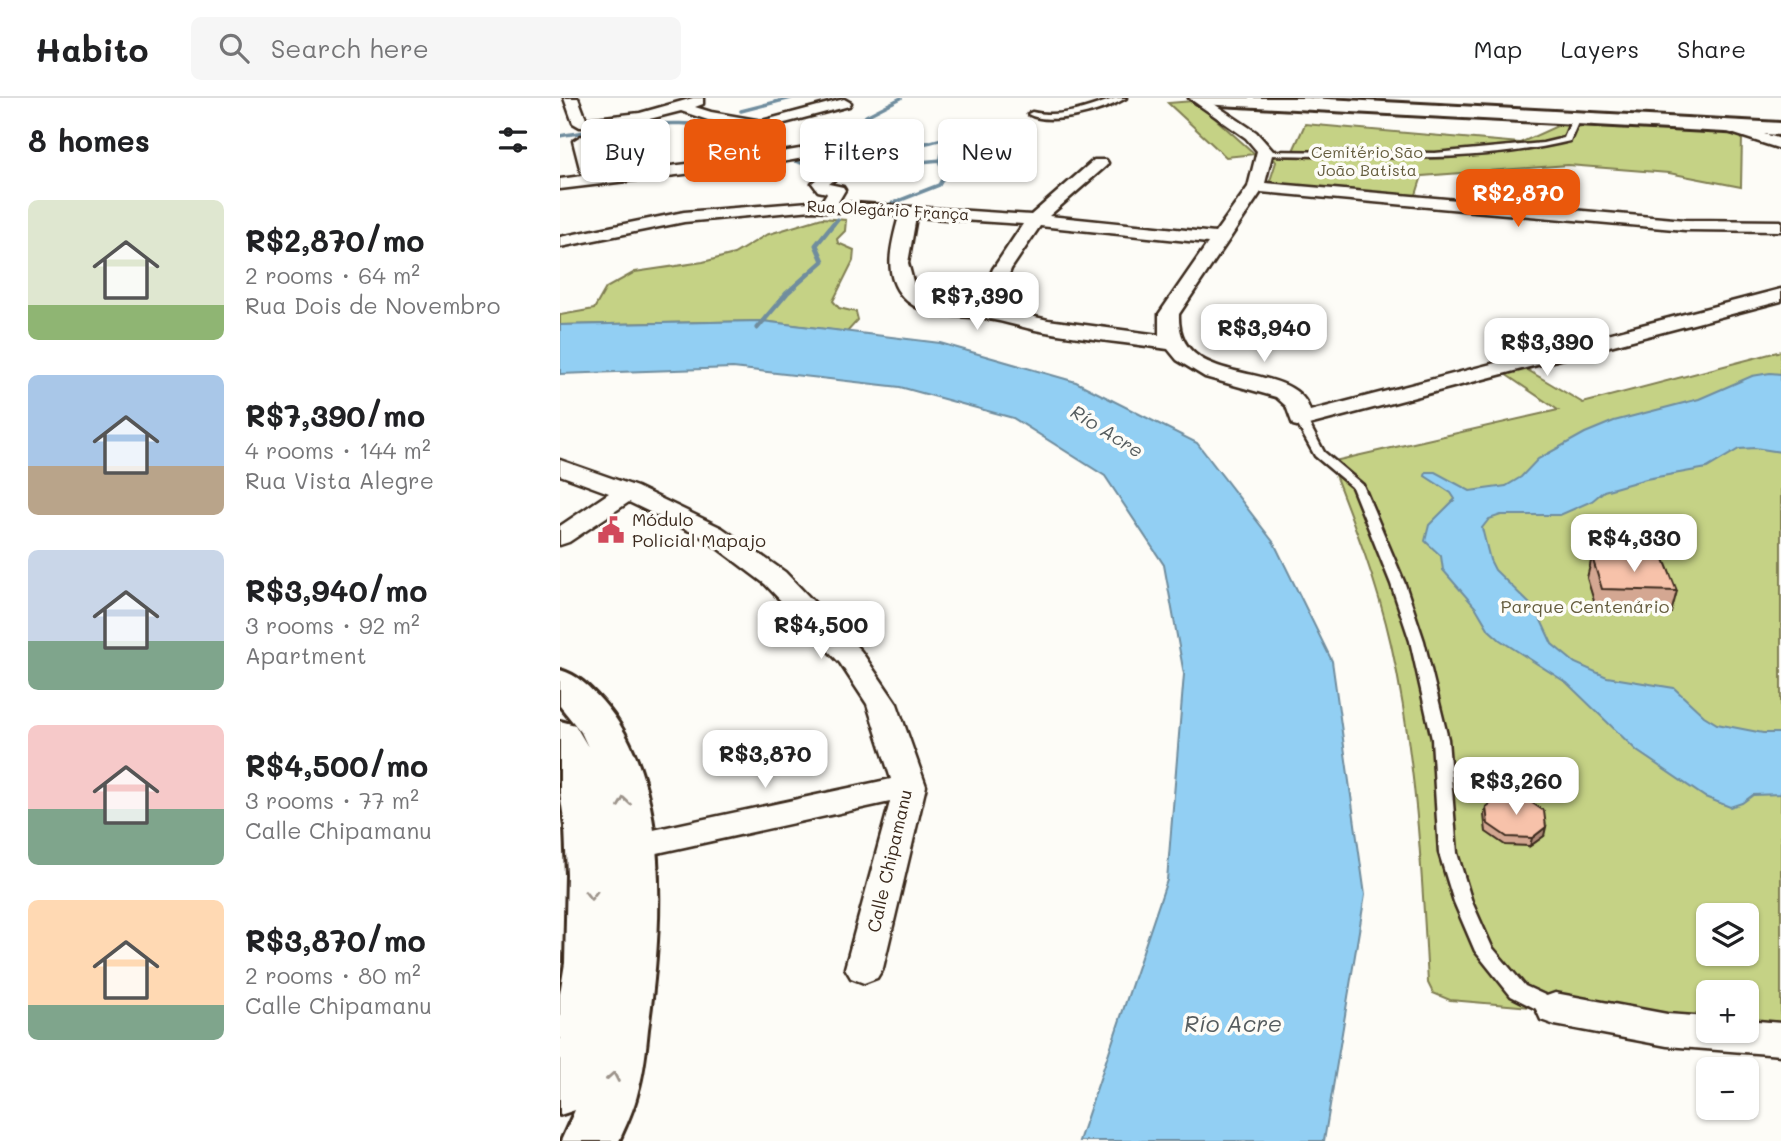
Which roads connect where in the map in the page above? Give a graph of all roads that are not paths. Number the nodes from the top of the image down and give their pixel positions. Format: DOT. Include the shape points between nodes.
graph roads {
  1 [pos="708,98"];
  2 [pos="1124,98"];
  3 [pos="1198,98"];
  4 [pos="844,103"];
  5 [pos="683,107"];
  6 [pos="572,111"];
  7 [pos="1032,114"];
  8 [pos="1576,118"];
  9 [pos="1727,127"];
  10 [pos="1781,129"];
  11 [pos="1781,144"];
  12 [pos="1265,153"];
  13 [pos="1100,163"];
  14 [pos="670,171"];
  15 [pos="581,181"];
  16 [pos="560,184"];
  17 [pos="1256,187"];
  18 [pos="828,205"];
  19 [pos="909,210"];
  20 [pos="1035,220"];
  21 [pos="1781,226"];
  22 [pos="1218,239"];
  23 [pos="560,242"];
  24 [pos="1781,296"];
  25 [pos="985,312"];
  26 [pos="1173,343"];
  27 [pos="1301,420"];
  28 [pos="560,467"];
  29 [pos="628,492"];
  30 [pos="560,537"];
  31 [pos="560,682"];
  32 [pos="560,735"];
  33 [pos="910,786"];
  34 [pos="630,847"];
  35 [pos="864,968"];
  36 [pos="1555,1009"];
  37 [pos="1781,1039"];
  38 [pos="560,1091"];
  39 [pos="590,1141"];
  1 -- 5 [label="street"];
  2 -- 7 [label="lane" via="1072,115"];
  3 -- 8 [label="main road"];
  3 -- 12 [label="street" via="1251,135"];
  4 -- 5 [label="street" via="769,124 744,124"];
  5 -- 6 [label="street" via="618,123"];
  8 -- 9 [label="main road"];
  8 -- 12 [label="lane" via="1567,139 1543,145 1424,155"];
  9 -- 10 [label="main road"];
  9 -- 11 [label="street"];
  12 -- 17 [label="street"];
  13 -- 20 [label="street"];
  14 -- 18 [label="street" via="843,158 820,183 837,190"];
  15 -- 16 [label="street"];
  17 -- 21 [label="street" via="1685,225"];
  17 -- 22 [label="street"];
  18 -- 19 [label="street, Rua Olegário França"];
  18 -- 23 [label="street, Rua Olegário França" via="717,212"];
  19 -- 20 [label="street, Rua Olegário França"];
  19 -- 25 [label="street" via="899,262 901,280 909,293 922,303 949,310"];
  20 -- 22 [label="street, Rua Olegário França"];
  20 -- 25 [label="street" via="1002,269"];
  22 -- 26 [label="street" via="1169,314 1168,333"];
  24 -- 27 [label="street"];
  25 -- 26 [label="street" via="1028,323"];
  26 -- 27 [label="street" via="1184,356 1213,372 1292,397"];
  27 -- 36 [label="lane" via="1319,454 1357,485 1398,584 1440,739 1448,853 1484,951 1518,991"];
  28 -- 29 [label="street, Calle Chipamanu"];
  29 -- 30 [label="street"];
  29 -- 33 [label="street, Calle Chipamanu" via="713,533 775,578 820,622 851,656 882,704"];
  34 -- 31 [label="main road, one-way" via="622,784 606,738"];
  32 -- 38 [label="main road, one-way" via="573,756 588,820 591,893 590,974 574,1054"];
  33 -- 34 [label="street"];
  33 -- 35 [label="street, Calle Chipamanu"];
  39 -- 34 [label="main road, one-way" via="610,1092 629,988"];
  36 -- 37 [label="street" via="1667,1030"];
}
